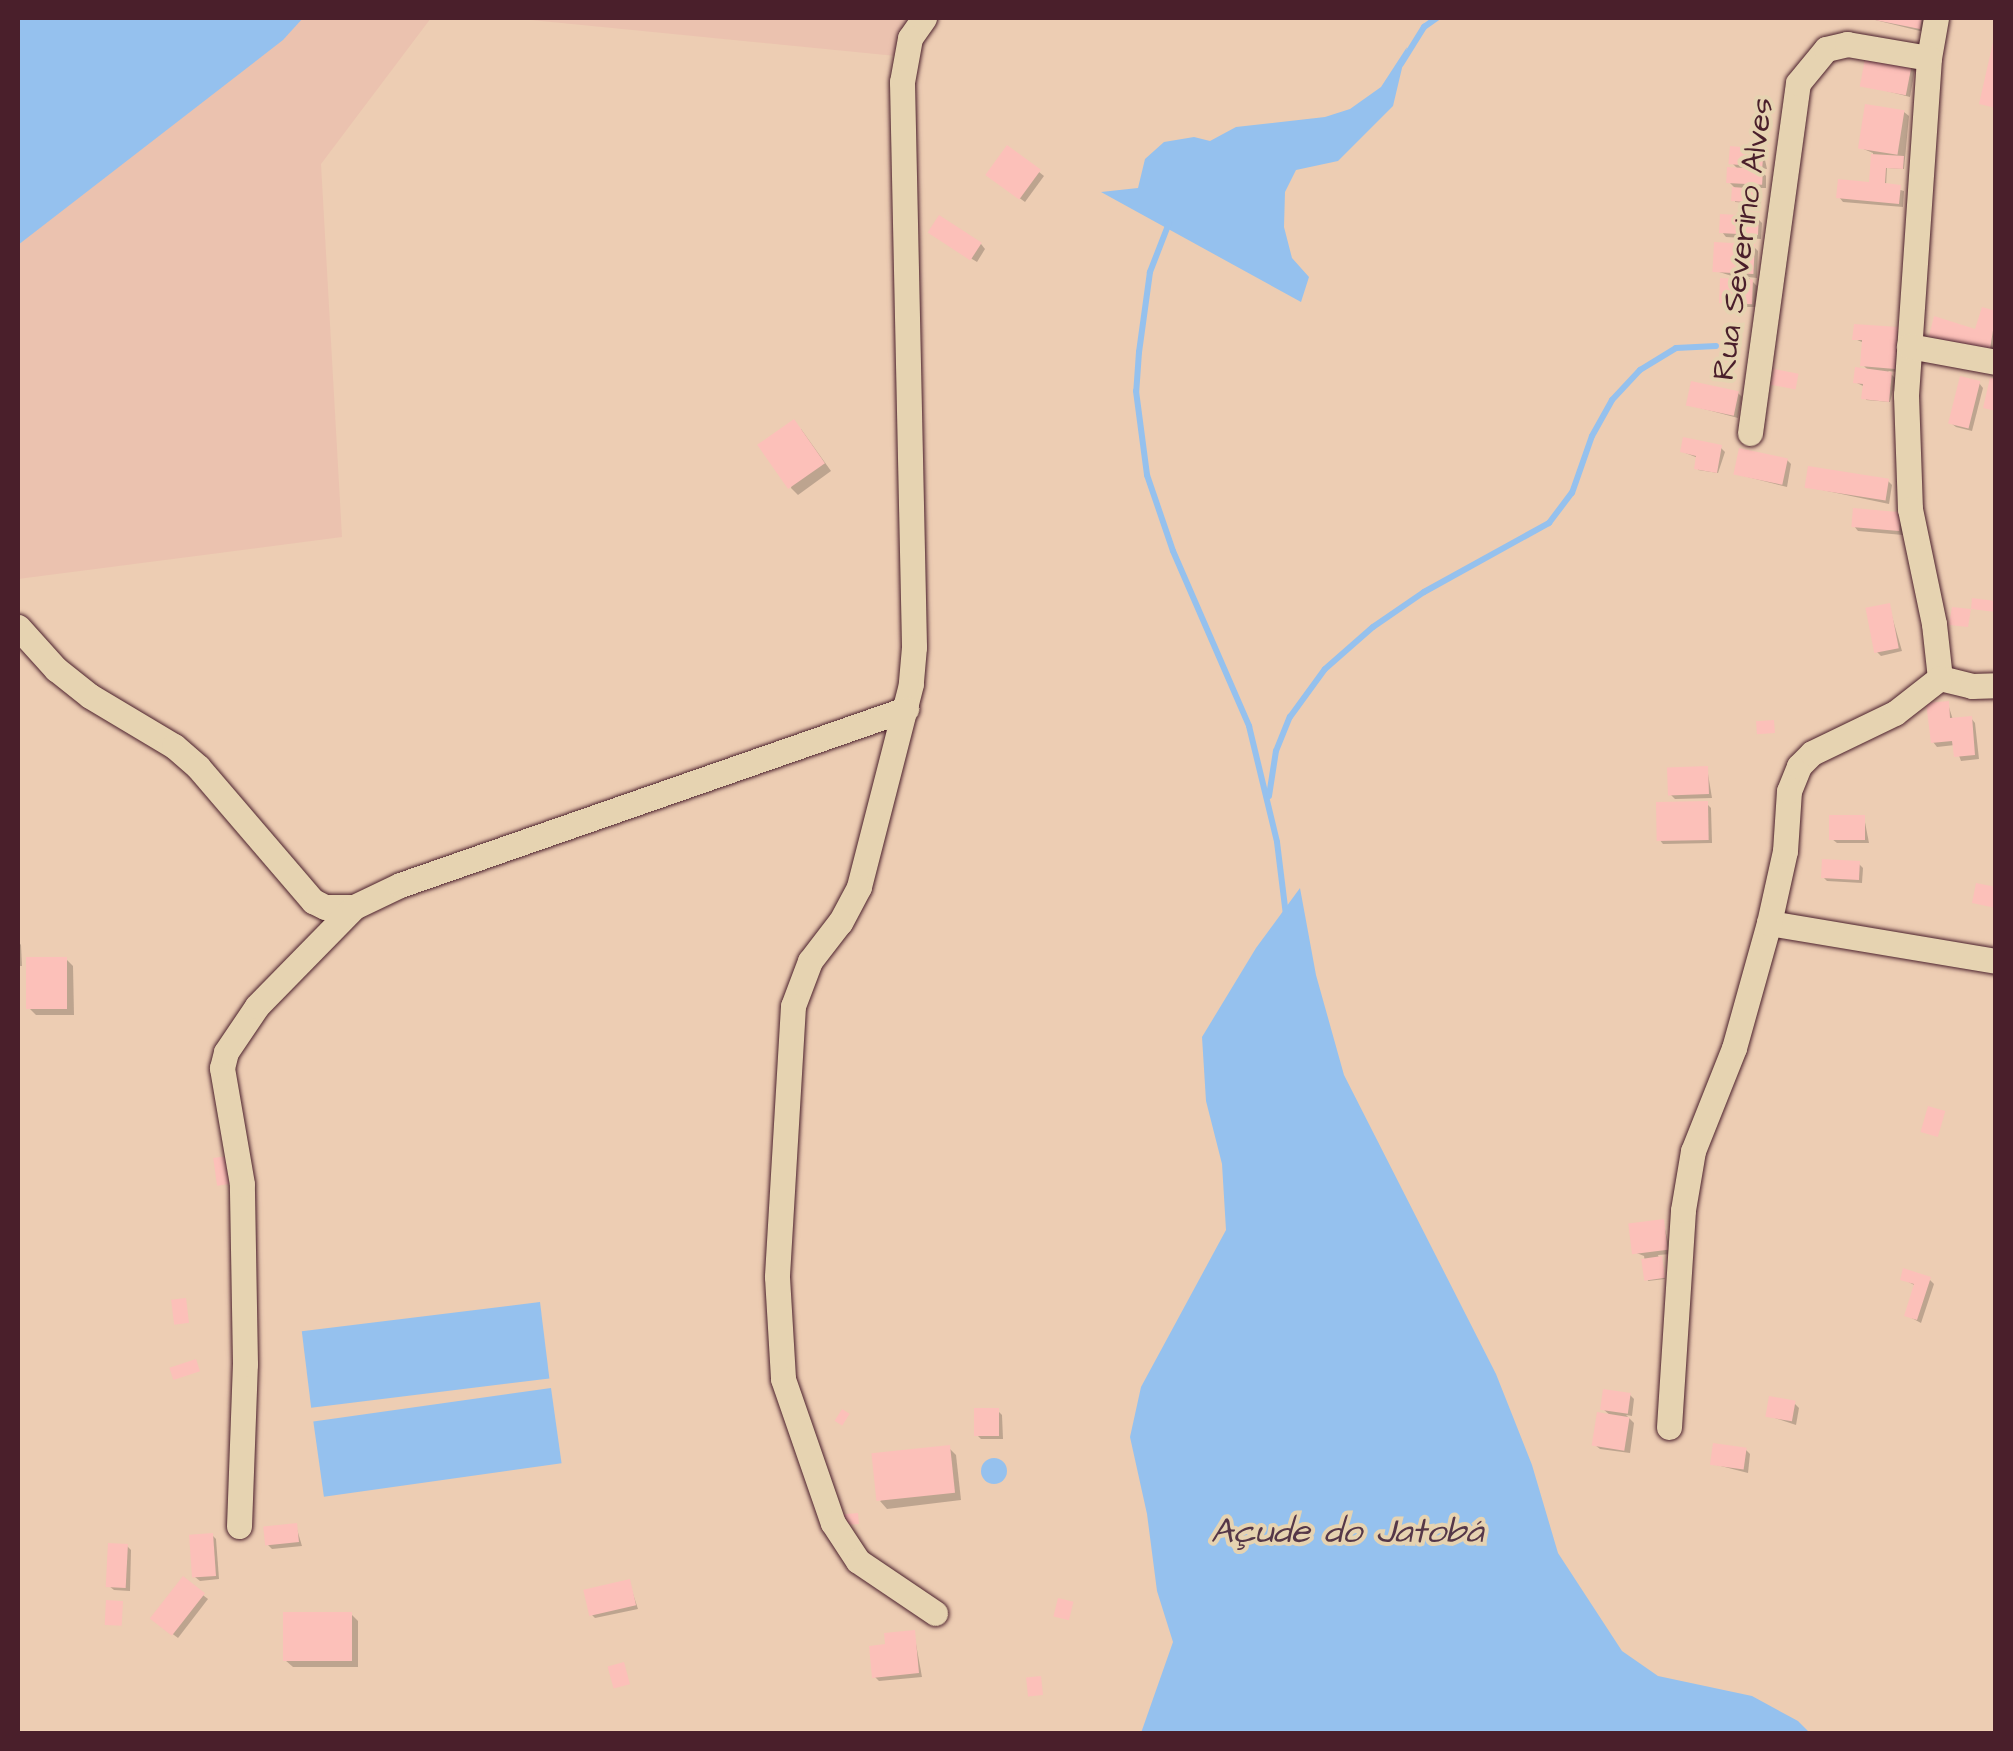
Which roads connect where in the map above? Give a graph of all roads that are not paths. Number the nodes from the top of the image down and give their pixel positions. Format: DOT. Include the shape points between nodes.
graph roads {
  1 [pos="924,18"];
  2 [pos="1936,18"];
  3 [pos="1928,58"];
  4 [pos="1909,346"];
  5 [pos="1996,362"];
  6 [pos="1750,433"];
  7 [pos="18,627"];
  8 [pos="1940,678"];
  9 [pos="1996,684"];
  10 [pos="906,710"];
  11 [pos="354,907"];
  12 [pos="1769,924"];
  13 [pos="1996,961"];
  14 [pos="1669,1427"];
  15 [pos="239,1526"];
  16 [pos="935,1613"];
  1 -- 10 [label="street" via="907,48 902,82 914,648"];
  2 -- 3 [label="street"];
  3 -- 4 [label="street"];
  3 -- 6 [label="street, Rua Severino Alves" via="1848,44 1826,49 1798,83"];
  4 -- 5 [label="street"];
  4 -- 8 [label="street" via="1910,509"];
  7 -- 11 [label="street" via="90,696 198,768 302,892 326,908"];
  8 -- 9 [label="street"];
  8 -- 12 [label="street" via="1895,713 1798,766"];
  10 -- 11 [label="street" via="491,850"];
  10 -- 16 [label="street" via="859,887 810,961 794,1006 780,1178 778,1339 783,1378 842,1542"];
  11 -- 15 [label="street" via="257,1006 222,1068 242,1184"];
  12 -- 13 [label="street"];
  12 -- 14 [label="street" via="1734,1048 1693,1151"];
}
